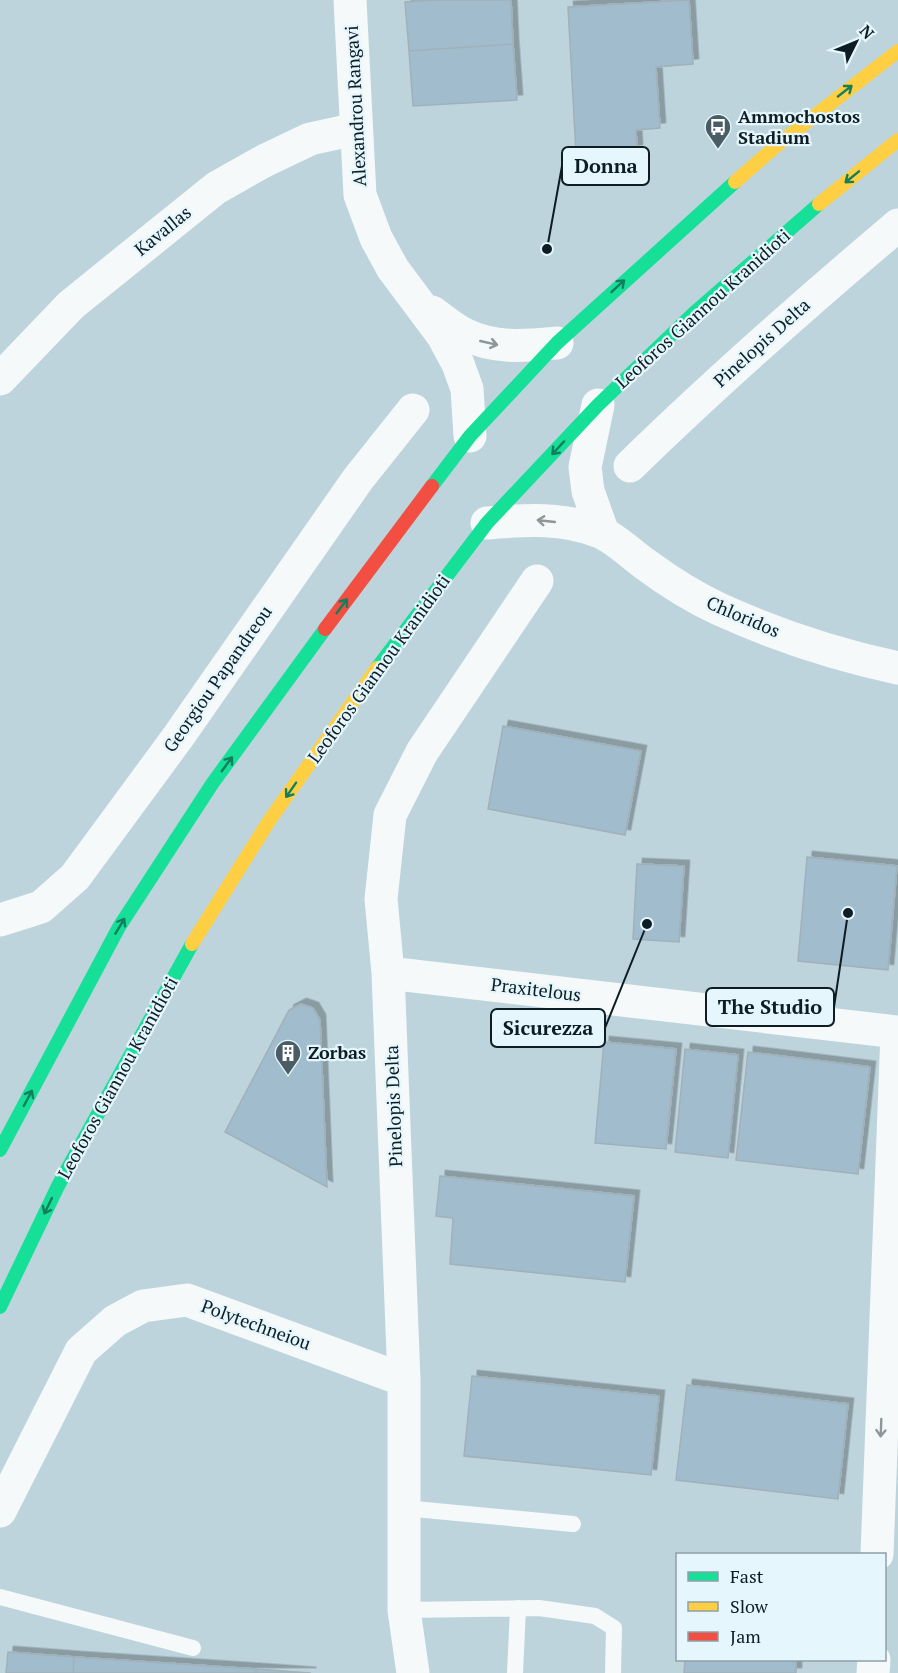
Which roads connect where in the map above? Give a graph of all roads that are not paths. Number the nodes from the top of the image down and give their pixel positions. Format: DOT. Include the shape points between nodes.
graph roads {
  1 [pos="350,0"];
  2 [pos="898,51"];
  3 [pos="356,129"];
  4 [pos="898,140"];
  5 [pos="898,225"];
  6 [pos="421,304"];
  7 [pos="557,343"];
  8 [pos="0,379"];
  9 [pos="598,405"];
  10 [pos="413,410"];
  11 [pos="470,436"];
  12 [pos="630,466"];
  13 [pos="487,523"];
  14 [pos="603,533"];
  15 [pos="537,581"];
  16 [pos="898,668"];
  17 [pos="0,920"];
  18 [pos="388,973"];
  19 [pos="898,1032"];
  20 [pos="0,1150"];
  21 [pos="0,1307"];
  22 [pos="891,1371"];
  23 [pos="404,1380"];
  24 [pos="888,1484"];
  25 [pos="404,1508"];
  26 [pos="0,1511"];
  27 [pos="573,1524"];
  28 [pos="877,1553"];
  29 [pos="0,1597"];
  30 [pos="518,1608"];
  31 [pos="404,1610"];
  32 [pos="193,1648"];
  33 [pos="413,1673"];
  34 [pos="515,1673"];
  35 [pos="613,1673"];
  1 -- 3 [label="street, Alexandrou Rangavi"];
  7 -- 2 [label="main road, one-way" via="776,146"];
  3 -- 6 [label="street, Alexandrou Rangavi" via="360,195 376,238"];
  3 -- 8 [label="street, Kavallas" via="310,139 216,188 71,305"];
  4 -- 9 [label="main road, Leoforos Giannou Kranidioti, one-way" via="747,265"];
  5 -- 12 [label="street, Pinelopis Delta" via="687,410"];
  6 -- 7 [label="street, Alexandrou Rangavi, one-way" via="463,333 488,344 516,347"];
  6 -- 11 [label="street, Alexandrou Rangavi" via="458,364 467,389"];
  7 -- 11 [label="main road"];
  9 -- 13 [label="main road, Leoforos Giannou Kranidioti, one-way"];
  9 -- 14 [label="street" via="585,467 588,491"];
  10 -- 17 [label="street, Georgiou Papandreou" via="358,479 75,877 41,907"];
  20 -- 11 [label="main road, one-way" via="119,927 212,784"];
  14 -- 13 [label="street, Chloridos, one-way" via="535,519"];
  13 -- 21 [label="main road, Leoforos Giannou Kranidioti, one-way" via="381,661 269,821 197,934 58,1186"];
  14 -- 16 [label="street, Chloridos" via="718,609 839,652"];
  15 -- 18 [label="street, Pinelopis Delta" via="422,752 390,815 381,899"];
  18 -- 19 [label="street, Praxitelous"];
  18 -- 23 [label="street, Pinelopis Delta"];
  19 -- 22 [label="street"];
  22 -- 24 [label="street, one-way"];
  23 -- 25 [label="street, Pinelopis Delta"];
  23 -- 26 [label="street, Polytechneiou" via="187,1300 143,1306 115,1321 81,1351"];
  24 -- 28 [label="street"];
  25 -- 27 [label="lane"];
  25 -- 31 [label="street, Pinelopis Delta"];
  29 -- 32 [label="lane"];
  30 -- 31 [label="lane"];
  30 -- 34 [label="lane"];
  30 -- 35 [label="lane" via="595,1616 614,1628"];
  31 -- 33 [label="street, Pinelopis Delta"];
}
